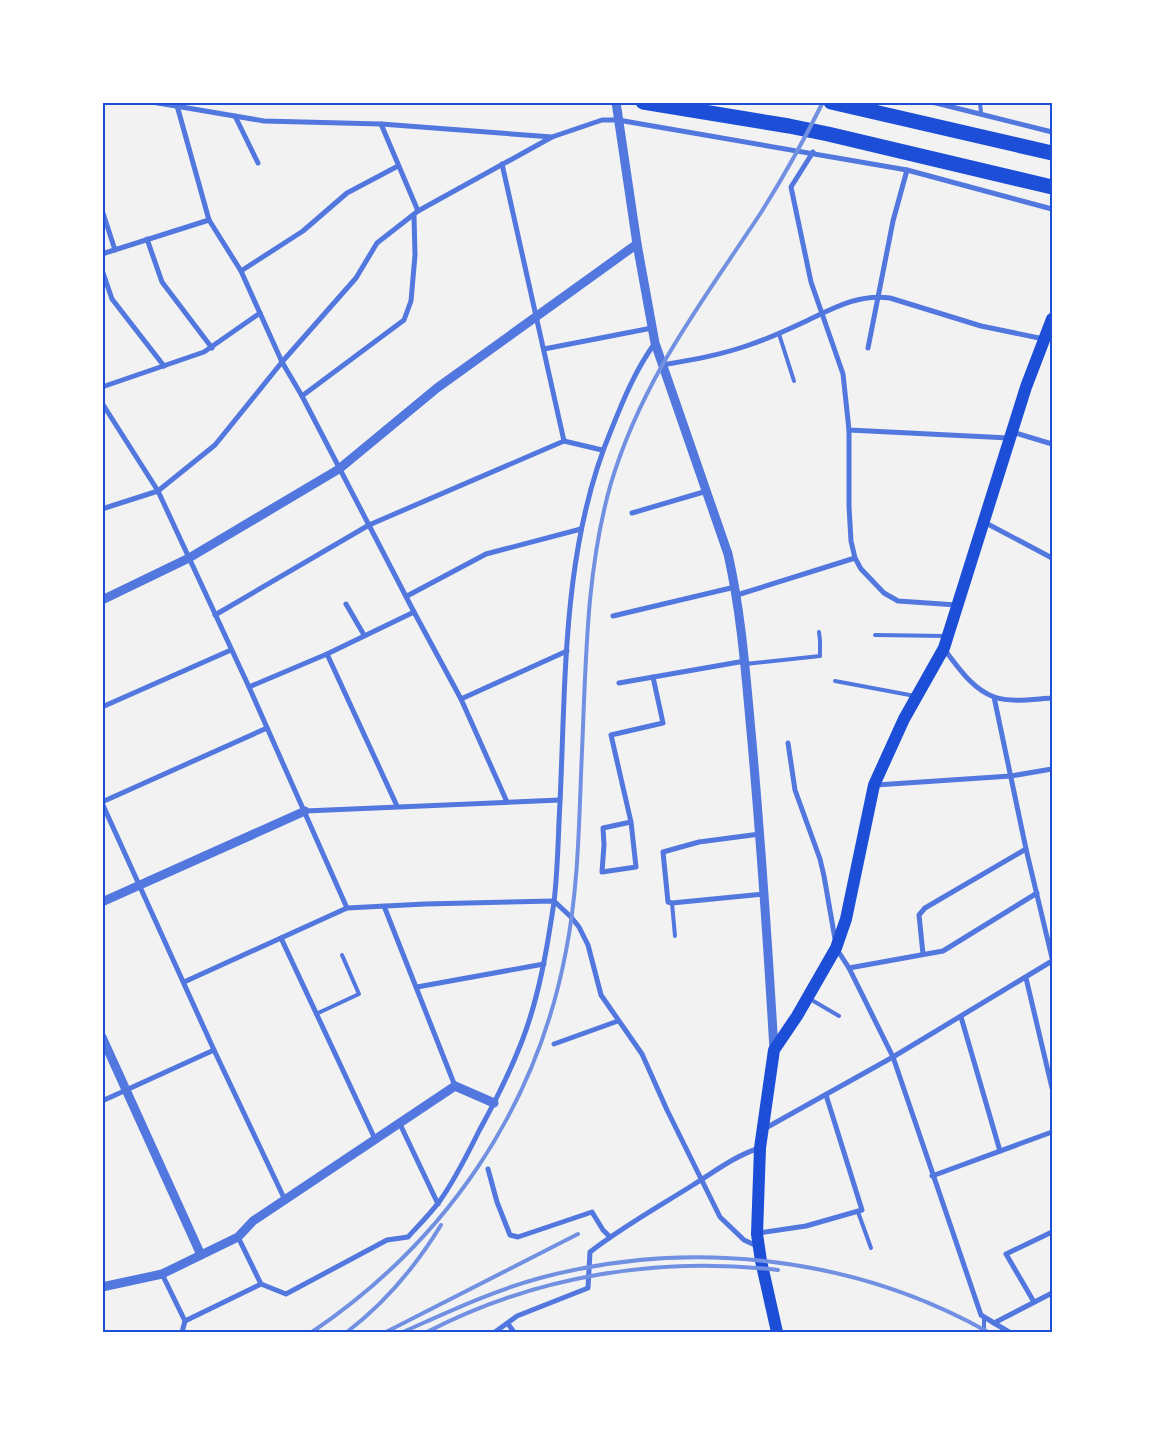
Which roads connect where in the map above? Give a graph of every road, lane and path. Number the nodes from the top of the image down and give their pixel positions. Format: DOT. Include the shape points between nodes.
graph roads {
  1 [pos="152,102"];
  2 [pos="616,102"];
  3 [pos="643,102"];
  4 [pos="831,102"];
  5 [pos="932,102"];
  6 [pos="980,102"];
  7 [pos="176,105"];
  8 [pos="981,113"];
  9 [pos="235,116"];
  10 [pos="618,120"];
  11 [pos="381,124"];
  12 [pos="1052,132"];
  13 [pos="552,137"];
  14 [pos="813,152"];
  15 [pos="1052,153"];
  16 [pos="258,163"];
  17 [pos="502,164"];
  18 [pos="398,166"];
  19 [pos="907,170"];
  20 [pos="1052,187"];
  21 [pos="1052,209"];
  22 [pos="102,210"];
  23 [pos="418,211"];
  24 [pos="414,216"];
  25 [pos="209,220"];
  26 [pos="147,240"];
  27 [pos="637,244"];
  28 [pos="115,250"];
  29 [pos="102,254"];
  30 [pos="102,270"];
  31 [pos="240,271"];
  32 [pos="877,296"];
  33 [pos="260,313"];
  34 [pos="821,314"];
  35 [pos="536,316"];
  36 [pos="1052,323"];
  37 [pos="652,328"];
  38 [pos="780,334"];
  39 [pos="1044,339"];
  40 [pos="655,343"];
  41 [pos="212,348"];
  42 [pos="868,348"];
  43 [pos="544,349"];
  44 [pos="282,362"];
  45 [pos="164,366"];
  46 [pos="662,366"];
  47 [pos="794,381"];
  48 [pos="102,387"];
  49 [pos="302,396"];
  50 [pos="102,403"];
  51 [pos="850,430"];
  52 [pos="1011,435"];
  53 [pos="564,441"];
  54 [pos="1052,444"];
  55 [pos="602,450"];
  56 [pos="339,469"];
  57 [pos="158,491"];
  58 [pos="708,491"];
  59 [pos="102,509"];
  60 [pos="632,512"];
  61 [pos="984,522"];
  62 [pos="369,525"];
  63 [pos="581,529"];
  64 [pos="189,558"];
  65 [pos="855,558"];
  66 [pos="1052,558"];
  67 [pos="736,591"];
  68 [pos="406,596"];
  69 [pos="102,600"];
  70 [pos="346,604"];
  71 [pos="959,605"];
  72 [pos="414,612"];
  73 [pos="215,615"];
  74 [pos="613,616"];
  75 [pos="819,632"];
  76 [pos="875,635"];
  77 [pos="364,636"];
  78 [pos="946,642"];
  79 [pos="231,650"];
  80 [pos="567,651"];
  81 [pos="327,654"];
  82 [pos="745,662"];
  83 [pos="653,677"];
  84 [pos="835,681"];
  85 [pos="619,683"];
  86 [pos="249,688"];
  87 [pos="917,697"];
  88 [pos="994,697"];
  89 [pos="1052,698"];
  90 [pos="461,699"];
  91 [pos="102,707"];
  92 [pos="266,728"];
  93 [pos="788,743"];
  94 [pos="1052,769"];
  95 [pos="1011,776"];
  96 [pos="874,785"];
  97 [pos="560,800"];
  98 [pos="102,802"];
  99 [pos="507,802"];
  100 [pos="397,806"];
  101 [pos="305,811"];
  102 [pos="631,822"];
  103 [pos="760,834"];
  104 [pos="1026,849"];
  105 [pos="140,885"];
  106 [pos="1037,893"];
  107 [pos="765,894"];
  108 [pos="554,900"];
  109 [pos="102,902"];
  110 [pos="672,904"];
  111 [pos="384,906"];
  112 [pos="347,908"];
  113 [pos="675,936"];
  114 [pos="282,938"];
  115 [pos="836,948"];
  116 [pos="923,954"];
  117 [pos="342,955"];
  118 [pos="1052,960"];
  119 [pos="544,964"];
  120 [pos="849,968"];
  121 [pos="1026,978"];
  122 [pos="184,982"];
  123 [pos="417,987"];
  124 [pos="807,998"];
  125 [pos="316,1014"];
  126 [pos="839,1016"];
  127 [pos="961,1017"];
  128 [pos="618,1021"];
  129 [pos="102,1037"];
  130 [pos="554,1044"];
  131 [pos="214,1050"];
  132 [pos="774,1050"];
  133 [pos="893,1057"];
  134 [pos="455,1086"];
  135 [pos="1052,1088"];
  136 [pos="126,1090"];
  137 [pos="826,1095"];
  138 [pos="102,1101"];
  139 [pos="494,1103"];
  140 [pos="399,1122"];
  141 [pos="764,1129"];
  142 [pos="1052,1132"];
  143 [pos="375,1139"];
  144 [pos="760,1148"];
  145 [pos="1000,1151"];
  146 [pos="488,1169"];
  147 [pos="932,1176"];
  148 [pos="701,1180"];
  149 [pos="285,1200"];
  150 [pos="438,1204"];
  151 [pos="858,1212"];
  152 [pos="1052,1232"];
  153 [pos="758,1234"];
  154 [pos="238,1237"];
  155 [pos="610,1237"];
  156 [pos="760,1247"];
  157 [pos="871,1248"];
  158 [pos="201,1256"];
  159 [pos="162,1274"];
  160 [pos="261,1284"];
  161 [pos="102,1287"];
  162 [pos="1052,1293"];
  163 [pos="1034,1302"];
  164 [pos="984,1318"];
  165 [pos="185,1321"];
  166 [pos="994,1323"];
  167 [pos="508,1324"];
  168 [pos="182,1332"];
  169 [pos="495,1332"];
  170 [pos="514,1332"];
  171 [pos="777,1332"];
  172 [pos="984,1332"];
  173 [pos="1009,1332"];
  1 -- 7 [label="street"];
  2 -- 10 [label="street"];
  3 -- 20 [label="highway" via="799,128"];
  4 -- 15 [label="highway"];
  5 -- 8 [label="street"];
  6 -- 8 [label="lane"];
  7 -- 9 [label="street"];
  7 -- 25 [label="street"];
  8 -- 12 [label="street"];
  9 -- 11 [label="street" via="264,121"];
  9 -- 16 [label="street"];
  10 -- 13 [label="street" via="602,120"];
  10 -- 14 [label="street"];
  10 -- 27 [label="street"];
  11 -- 13 [label="street"];
  11 -- 18 [label="street"];
  13 -- 17 [label="street"];
  14 -- 19 [label="street"];
  14 -- 34 [label="street" via="791,187"];
  17 -- 23 [label="street"];
  17 -- 35 [label="street"];
  18 -- 23 [label="street"];
  18 -- 31 [label="street" via="347,194 303,231"];
  19 -- 21 [label="street"];
  19 -- 32 [label="street"];
  22 -- 28 [label="street"];
  23 -- 24 [label="street"];
  24 -- 44 [label="street" via="377,242 356,278"];
  24 -- 49 [label="street" via="411,300 404,320"];
  25 -- 26 [label="street"];
  25 -- 31 [label="street"];
  26 -- 28 [label="street"];
  26 -- 41 [label="street" via="162,282"];
  27 -- 35 [label="street"];
  27 -- 37 [label="street"];
  28 -- 29 [label="street"];
  30 -- 45 [label="street" via="112,299"];
  31 -- 33 [label="street"];
  32 -- 34 [label="street"];
  32 -- 39 [label="street" via="981,326"];
  32 -- 42 [label="street"];
  33 -- 41 [label="street"];
  33 -- 44 [label="street"];
  34 -- 38 [label="street"];
  34 -- 51 [label="street" via="843,374"];
  35 -- 43 [label="street"];
  35 -- 56 [label="street" via="436,388"];
  36 -- 39 [label="main road"];
  37 -- 40 [label="street"];
  37 -- 43 [label="street"];
  38 -- 46 [label="street" via="710,356"];
  38 -- 47 [label="lane"];
  39 -- 52 [label="main road"];
  40 -- 46 [label="street"];
  40 -- 55 [label="street" via="641,362"];
  41 -- 45 [label="street"];
  43 -- 53 [label="street"];
  44 -- 49 [label="street"];
  44 -- 57 [label="street" via="215,445"];
  45 -- 48 [label="street"];
  46 -- 58 [label="street"];
  49 -- 56 [label="street"];
  50 -- 57 [label="street"];
  51 -- 52 [label="street"];
  51 -- 65 [label="street" via="849,506"];
  52 -- 54 [label="street"];
  52 -- 61 [label="main road"];
  53 -- 55 [label="street"];
  53 -- 62 [label="street"];
  55 -- 63 [label="street"];
  56 -- 62 [label="street"];
  56 -- 64 [label="street"];
  57 -- 59 [label="street"];
  57 -- 64 [label="street"];
  58 -- 60 [label="street"];
  58 -- 67 [label="street"];
  61 -- 66 [label="street"];
  61 -- 71 [label="main road"];
  62 -- 68 [label="street"];
  62 -- 73 [label="street"];
  63 -- 68 [label="street" via="486,554"];
  63 -- 80 [label="street"];
  64 -- 69 [label="street"];
  64 -- 73 [label="street"];
  65 -- 67 [label="street"];
  65 -- 71 [label="street" via="884,593 898,601"];
  67 -- 74 [label="street"];
  67 -- 82 [label="street"];
  68 -- 72 [label="street"];
  70 -- 77 [label="street"];
  71 -- 78 [label="main road"];
  72 -- 77 [label="street"];
  72 -- 90 [label="street"];
  73 -- 79 [label="street"];
  75 -- 82 [label="lane" via="820,656"];
  76 -- 78 [label="lane"];
  77 -- 81 [label="street"];
  78 -- 87 [label="main road"];
  78 -- 88 [label="street" via="964,676"];
  79 -- 86 [label="street"];
  79 -- 91 [label="street"];
  80 -- 90 [label="street"];
  80 -- 97 [label="street"];
  81 -- 86 [label="street"];
  81 -- 100 [label="street"];
  82 -- 83 [label="street"];
  82 -- 103 [label="street"];
  83 -- 85 [label="street"];
  83 -- 102 [label="street" via="663,722 611,735"];
  84 -- 87 [label="lane"];
  86 -- 92 [label="street"];
  87 -- 96 [label="main road"];
  88 -- 89 [label="street"];
  88 -- 95 [label="street"];
  90 -- 99 [label="street"];
  92 -- 98 [label="street"];
  92 -- 101 [label="street"];
  93 -- 115 [label="street" via="796,790 824,876"];
  94 -- 95 [label="street"];
  95 -- 96 [label="street"];
  95 -- 104 [label="street"];
  96 -- 115 [label="main road" via="846,919"];
  97 -- 99 [label="street"];
  97 -- 108 [label="street"];
  98 -- 105 [label="street"];
  99 -- 100 [label="street"];
  100 -- 101 [label="street"];
  101 -- 105 [label="street"];
  101 -- 112 [label="street"];
  102 -- 102 [label="street" via="636,867 602,872 603,828"];
  103 -- 107 [label="street"];
  103 -- 110 [label="street" via="699,842 663,852 668,902"];
  104 -- 106 [label="street"];
  104 -- 116 [label="street" via="919,915"];
  105 -- 109 [label="street"];
  105 -- 122 [label="street"];
  106 -- 116 [label="street" via="943,951"];
  106 -- 118 [label="street"];
  107 -- 110 [label="street"];
  107 -- 132 [label="street"];
  108 -- 111 [label="street"];
  108 -- 119 [label="street"];
  108 -- 128 [label="street" via="579,927 588,946 601,995"];
  110 -- 113 [label="lane"];
  111 -- 112 [label="street"];
  111 -- 123 [label="street"];
  112 -- 114 [label="street"];
  114 -- 122 [label="street"];
  114 -- 125 [label="street"];
  115 -- 120 [label="street"];
  115 -- 124 [label="main road"];
  116 -- 120 [label="street"];
  117 -- 125 [label="lane" via="359,994"];
  118 -- 121 [label="street"];
  119 -- 123 [label="street"];
  119 -- 139 [label="street" via="523,1039"];
  120 -- 133 [label="street"];
  121 -- 127 [label="street"];
  121 -- 135 [label="street"];
  122 -- 131 [label="street"];
  123 -- 134 [label="street"];
  124 -- 126 [label="lane"];
  124 -- 132 [label="main road"];
  125 -- 143 [label="street"];
  127 -- 133 [label="street"];
  127 -- 145 [label="street"];
  128 -- 130 [label="street"];
  128 -- 148 [label="street" via="642,1054"];
  129 -- 136 [label="street"];
  131 -- 136 [label="street"];
  131 -- 149 [label="street"];
  132 -- 141 [label="main road"];
  133 -- 137 [label="street"];
  133 -- 147 [label="street"];
  134 -- 139 [label="street"];
  134 -- 140 [label="street"];
  136 -- 138 [label="street"];
  136 -- 158 [label="street"];
  137 -- 141 [label="street"];
  137 -- 151 [label="street" via="862,1210"];
  139 -- 150 [label="street"];
  140 -- 143 [label="street"];
  140 -- 150 [label="street"];
  141 -- 144 [label="main road"];
  142 -- 145 [label="street"];
  143 -- 149 [label="street"];
  144 -- 148 [label="street"];
  144 -- 153 [label="main road"];
  145 -- 147 [label="street"];
  146 -- 155 [label="street" via="510,1235 518,1237 592,1212"];
  147 -- 164 [label="street" via="980,1315"];
  148 -- 155 [label="street"];
  148 -- 156 [label="street" via="720,1217 744,1240"];
  149 -- 154 [label="street" via="253,1220"];
  150 -- 160 [label="street" via="408,1237 387,1240 286,1294"];
  151 -- 153 [label="street" via="806,1226"];
  151 -- 157 [label="lane"];
  152 -- 163 [label="street" via="1006,1254"];
  153 -- 156 [label="main road"];
  154 -- 158 [label="street"];
  154 -- 160 [label="street"];
  155 -- 167 [label="street" via="590,1252 588,1288 517,1316"];
  156 -- 171 [label="main road"];
  158 -- 159 [label="street"];
  159 -- 161 [label="street"];
  159 -- 165 [label="street"];
  160 -- 165 [label="street"];
  162 -- 163 [label="street"];
  163 -- 166 [label="street"];
  164 -- 166 [label="street"];
  164 -- 172 [label="lane"];
  165 -- 168 [label="street"];
  166 -- 173 [label="street"];
  167 -- 169 [label="street"];
  167 -- 170 [label="street"];
}
